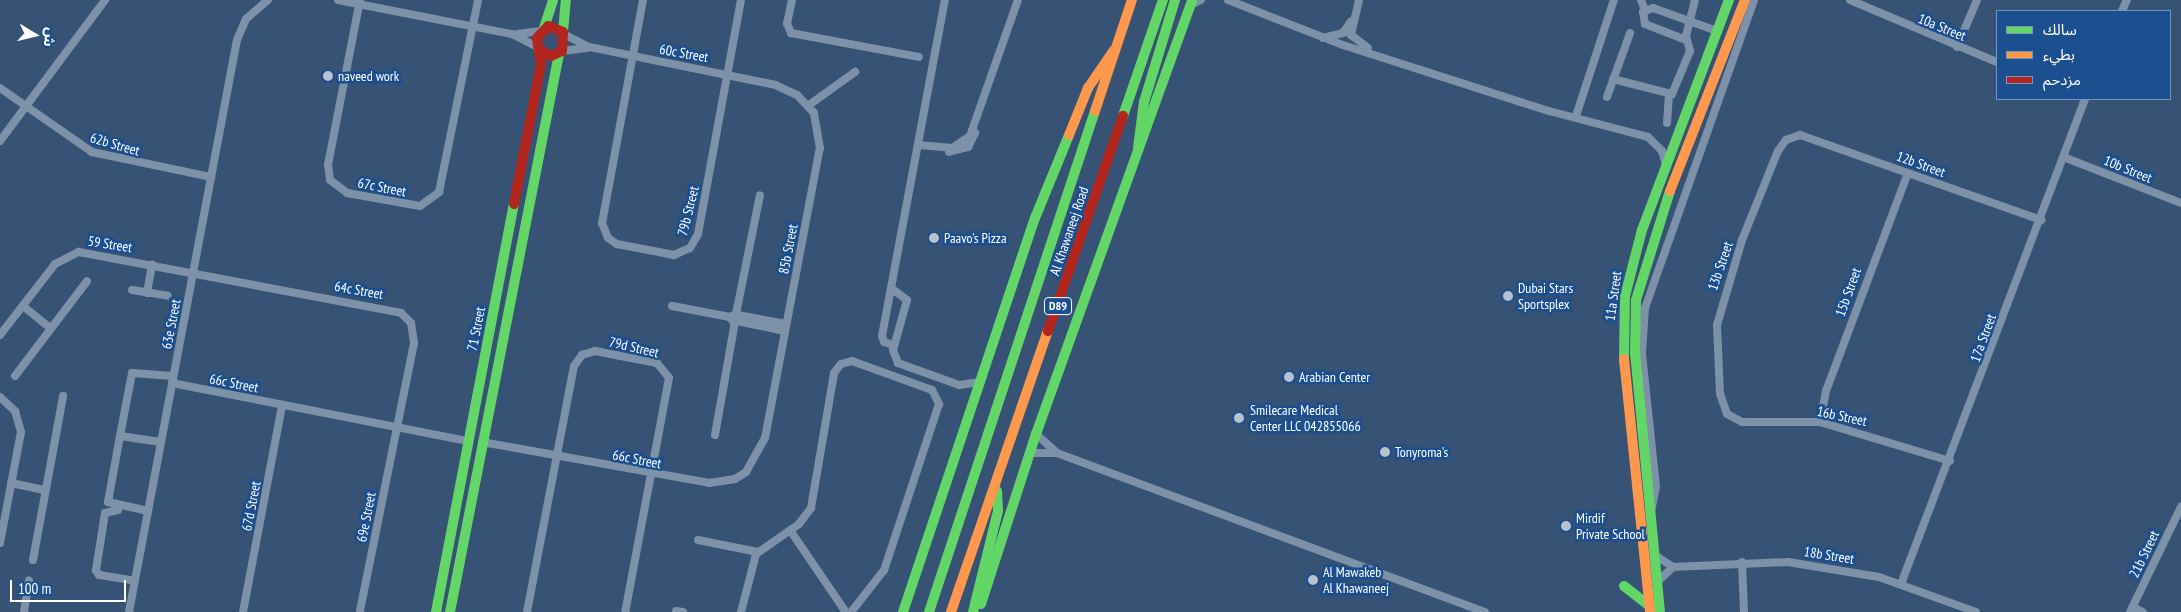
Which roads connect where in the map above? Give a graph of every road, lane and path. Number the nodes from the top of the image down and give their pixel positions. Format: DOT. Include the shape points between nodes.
graph roads {
  1 [pos="105,0"];
  2 [pos="268,0"];
  3 [pos="338,0"];
  4 [pos="478,0"];
  5 [pos="553,0"];
  6 [pos="566,0"];
  7 [pos="643,0"];
  8 [pos="741,0"];
  9 [pos="792,0"];
  10 [pos="945,0"];
  11 [pos="1018,0"];
  12 [pos="1132,0"];
  13 [pos="1163,0"];
  14 [pos="1175,0"];
  15 [pos="1201,0"];
  16 [pos="1228,0"];
  17 [pos="1358,0"];
  18 [pos="1614,0"];
  19 [pos="1641,0"];
  20 [pos="1695,0"];
  21 [pos="1729,0"];
  22 [pos="1850,0"];
  23 [pos="1977,0"];
  24 [pos="1745,1"];
  25 [pos="359,2"];
  26 [pos="1192,3"];
  27 [pos="1645,10"];
  28 [pos="1352,19"];
  29 [pos="1689,21"];
  30 [pos="472,26"];
  31 [pos="542,29"];
  32 [pos="1717,30"];
  33 [pos="564,33"];
  34 [pos="1630,33"];
  35 [pos="512,34"];
  36 [pos="1323,38"];
  37 [pos="1686,40"];
  38 [pos="588,47"];
  39 [pos="1116,47"];
  40 [pos="1957,47"];
  41 [pos="539,49"];
  42 [pos="560,53"];
  43 [pos="1374,53"];
  44 [pos="632,56"];
  45 [pos="919,57"];
  46 [pos="1996,62"];
  47 [pos="855,72"];
  48 [pos="728,74"];
  49 [pos="1614,78"];
  50 [pos="0,88"];
  51 [pos="1669,95"];
  52 [pos="1607,97"];
  53 [pos="2085,100"];
  54 [pos="809,105"];
  55 [pos="26,108"];
  56 [pos="1576,116"];
  57 [pos="1667,122"];
  58 [pos="1680,128"];
  59 [pos="1792,137"];
  60 [pos="0,141"];
  61 [pos="919,145"];
  62 [pos="1138,148"];
  63 [pos="2066,158"];
  64 [pos="1666,165"];
  65 [pos="1908,173"];
  66 [pos="211,177"];
  67 [pos="1672,185"];
  68 [pos="760,195"];
  69 [pos="2181,203"];
  70 [pos="2041,220"];
  71 [pos="152,264"];
  72 [pos="193,272"];
  73 [pos="88,281"];
  74 [pos="891,288"];
  75 [pos="132,290"];
  76 [pos="147,293"];
  77 [pos="168,296"];
  78 [pos="23,306"];
  79 [pos="672,306"];
  80 [pos="735,318"];
  81 [pos="786,328"];
  82 [pos="51,329"];
  83 [pos="0,336"];
  84 [pos="894,345"];
  85 [pos="15,376"];
  86 [pos="173,379"];
  87 [pos="980,382"];
  88 [pos="63,396"];
  89 [pos="0,397"];
  90 [pos="282,405"];
  91 [pos="1727,414"];
  92 [pos="1820,422"];
  93 [pos="396,426"];
  94 [pos="1036,434"];
  95 [pos="715,435"];
  96 [pos="120,436"];
  97 [pos="765,438"];
  98 [pos="469,441"];
  99 [pos="161,442"];
  100 [pos="482,442"];
  101 [pos="1029,453"];
  102 [pos="1057,453"];
  103 [pos="557,457"];
  104 [pos="1950,460"];
  105 [pos="651,475"];
  106 [pos="11,483"];
  107 [pos="996,485"];
  108 [pos="45,490"];
  109 [pos="471,500"];
  110 [pos="2181,507"];
  111 [pos="148,513"];
  112 [pos="1651,514"];
  113 [pos="790,530"];
  114 [pos="698,540"];
  115 [pos="0,543"];
  116 [pos="758,552"];
  117 [pos="1655,555"];
  118 [pos="33,560"];
  119 [pos="1742,562"];
  120 [pos="1673,567"];
  121 [pos="29,580"];
  122 [pos="135,581"];
  123 [pos="1657,582"];
  124 [pos="1901,584"];
  125 [pos="1624,586"];
  126 [pos="1650,609"];
  127 [pos="2132,610"];
  128 [pos="24,612"];
  129 [pos="129,612"];
  130 [pos="244,612"];
  131 [pos="360,612"];
  132 [pos="436,612"];
  133 [pos="450,612"];
  134 [pos="527,612"];
  135 [pos="625,612"];
  136 [pos="741,612"];
  137 [pos="849,612"];
  138 [pos="903,612"];
  139 [pos="929,612"];
  140 [pos="952,612"];
  141 [pos="973,612"];
  142 [pos="979,612"];
  143 [pos="1485,612"];
  144 [pos="1660,612"];
  145 [pos="1744,612"];
  146 [pos="1976,612"];
  147 [pos="2143,612"];
  1 -- 55 [label="street"];
  2 -- 66 [label="street, 63e Street" via="246,19 237,40"];
  3 -- 25 [label="street"];
  4 -- 30 [label="street, 67c Street"];
  5 -- 31 [label="main road"];
  6 -- 33 [label="main road"];
  7 -- 44 [label="street, 79b Street"];
  8 -- 48 [label="street, 79b Street"];
  9 -- 45 [label="street" via="787,23 791,33"];
  10 -- 61 [label="street"];
  11 -- 61 [label="street" via="965,150"];
  12 -- 39 [label="main road, Al Khawaneej Road / D89"];
  13 -- 107 [label="main road, Al Khawaneej Road / D89"];
  14 -- 62 [label="main road" via="1144,102"];
  15 -- 26 [label="street"];
  16 -- 36 [label="street"];
  17 -- 28 [label="street"];
  18 -- 56 [label="street"];
  19 -- 27 [label="street"];
  20 -- 29 [label="street"];
  21 -- 32 [label="main road, 11a Street"];
  22 -- 40 [label="street, 10a Street"];
  23 -- 40 [label="street"];
  24 -- 67 [label="main road, 11a Street"];
  24 -- 112 [label="street, 11a Street" via="1646,308 1642,353 1656,487"];
  25 -- 30 [label="street"];
  25 -- 30 [label="street, 67c Street" via="328,173 340,191 371,198 420,206 436,196"];
  26 -- 62 [label="main road"];
  27 -- 29 [label="street" via="1653,8"];
  27 -- 37 [label="street" via="1645,24"];
  28 -- 36 [label="street" via="1343,32"];
  28 -- 43 [label="street" via="1354,40"];
  29 -- 32 [label="street"];
  29 -- 37 [label="street"];
  30 -- 35 [label="street"];
  31 -- 33 [label="main road" via="556,27"];
  31 -- 35 [label="street"];
  31 -- 41 [label="main road, 71 Street"];
  32 -- 58 [label="main road, 11a Street"];
  33 -- 38 [label="street, 60c Street"];
  33 -- 42 [label="main road, 71 Street"];
  34 -- 49 [label="street"];
  35 -- 41 [label="street"];
  36 -- 43 [label="street"];
  37 -- 51 [label="street" via="1690,51"];
  38 -- 42 [label="street, 60c Street"];
  38 -- 44 [label="street, 60c Street"];
  39 -- 87 [label="main road" via="1084,97 1036,218"];
  39 -- 139 [label="main road, Al Khawaneej Road / D89"];
  40 -- 46 [label="street, 10a Street"];
  41 -- 42 [label="main road"];
  41 -- 98 [label="main road, 71 Street"];
  42 -- 100 [label="main road, 71 Street"];
  43 -- 56 [label="street" via="1549,111"];
  44 -- 48 [label="street, 60c Street"];
  44 -- 48 [label="street, 79b Street" via="602,223 612,242 652,252 680,254 696,239"];
  47 -- 54 [label="street"];
  48 -- 54 [label="street, 60c Street" via="776,85"];
  49 -- 51 [label="street"];
  49 -- 52 [label="street"];
  50 -- 55 [label="street, 62b Street"];
  51 -- 57 [label="street"];
  53 -- 63 [label="street, 17a Street"];
  54 -- 81 [label="street, 85b Street" via="820,130 820,148"];
  55 -- 60 [label="street"];
  55 -- 66 [label="street, 62b Street" via="97,154"];
  56 -- 64 [label="street" via="1652,140 1662,150"];
  58 -- 64 [label="main road, 11a Street"];
  58 -- 67 [label="main road" via="1685,137"];
  59 -- 65 [label="street, 12b Street" via="1808,136"];
  59 -- 91 [label="street, 13b Street" via="1778,151 1722,298 1716,338 1720,394"];
  61 -- 74 [label="street"];
  62 -- 94 [label="main road"];
  63 -- 69 [label="street, 10b Street"];
  63 -- 70 [label="street, 17a Street"];
  64 -- 126 [label="main road, 11a Street" via="1632,262 1622,323"];
  65 -- 70 [label="street, 12b Street"];
  65 -- 92 [label="street, 15b Street" via="1829,382"];
  66 -- 72 [label="street, 63e Street"];
  67 -- 112 [label="main road, 11a Street" via="1644,260 1635,318"];
  68 -- 80 [label="street"];
  70 -- 104 [label="street, 17a Street"];
  71 -- 72 [label="street, 59 Street"];
  71 -- 76 [label="street"];
  71 -- 78 [label="street, 59 Street" via="92,253 72,254 55,264"];
  72 -- 86 [label="street, 63e Street"];
  72 -- 93 [label="street, 64c Street" via="401,313 414,337"];
  73 -- 82 [label="street"];
  74 -- 84 [label="street" via="882,338"];
  74 -- 84 [label="street" via="907,300"];
  75 -- 76 [label="street"];
  76 -- 77 [label="street"];
  78 -- 82 [label="street"];
  78 -- 83 [label="street, 59 Street"];
  79 -- 80 [label="street"];
  80 -- 81 [label="street"];
  80 -- 95 [label="street"];
  81 -- 97 [label="street, 85b Street"];
  82 -- 85 [label="street"];
  84 -- 87 [label="street" via="895,359 905,368 965,386"];
  86 -- 90 [label="street, 66c Street"];
  86 -- 96 [label="street, 66c Street" via="132,373"];
  86 -- 99 [label="street, 63e Street"];
  87 -- 138 [label="main road"];
  88 -- 108 [label="street"];
  89 -- 106 [label="street" via="15,411 20,425"];
  90 -- 93 [label="street, 66c Street"];
  90 -- 130 [label="street, 67d Street"];
  91 -- 92 [label="street, 16b Street" via="1742,422"];
  92 -- 104 [label="street, 16b Street"];
  93 -- 98 [label="street, 66c Street"];
  93 -- 131 [label="street, 69e Street"];
  94 -- 101 [label="main road"];
  94 -- 102 [label="street"];
  96 -- 99 [label="street"];
  96 -- 111 [label="street" via="108,502"];
  97 -- 105 [label="street, 66c Street" via="755,462 735,479 709,483"];
  98 -- 109 [label="main road" via="472,454 465,494"];
  98 -- 132 [label="main road, 71 Street"];
  99 -- 111 [label="street, 63e Street"];
  100 -- 103 [label="street, 66c Street"];
  100 -- 109 [label="main road, 71 Street"];
  101 -- 102 [label="street"];
  101 -- 142 [label="main road"];
  102 -- 143 [label="street"];
  103 -- 105 [label="street, 66c Street"];
  103 -- 105 [label="street, 79d Street" via="574,366 582,355 602,352 657,363 668,374"];
  103 -- 134 [label="street, 79d Street"];
  104 -- 124 [label="street, 17a Street"];
  105 -- 135 [label="street, 79d Street"];
  106 -- 108 [label="street"];
  106 -- 115 [label="street"];
  107 -- 140 [label="main road, Al Khawaneej Road / D89"];
  107 -- 141 [label="main road" via="998,511"];
  108 -- 118 [label="street"];
  109 -- 133 [label="main road, 71 Street"];
  110 -- 127 [label="street, 21b Street"];
  111 -- 122 [label="street, 63e Street"];
  111 -- 122 [label="street" via="110,509 105,515 96,572"];
  112 -- 117 [label="main road, 11a Street"];
  113 -- 116 [label="street"];
  113 -- 137 [label="street"];
  113 -- 137 [label="street" via="806,517 813,503 838,366 855,362 935,392 938,408 886,565"];
  114 -- 116 [label="street"];
  116 -- 136 [label="street"];
  117 -- 120 [label="street"];
  117 -- 123 [label="main road, 11a Street"];
  119 -- 120 [label="street, 18b Street"];
  119 -- 124 [label="street, 18b Street" via="1811,564"];
  119 -- 145 [label="street"];
  120 -- 123 [label="street"];
  121 -- 128 [label="street"];
  122 -- 129 [label="street, 63e Street"];
  123 -- 144 [label="main road, 11a Street"];
  124 -- 146 [label="street, 18b Street"];
  125 -- 126 [label="main road"];
  127 -- 147 [label="street"];
}
